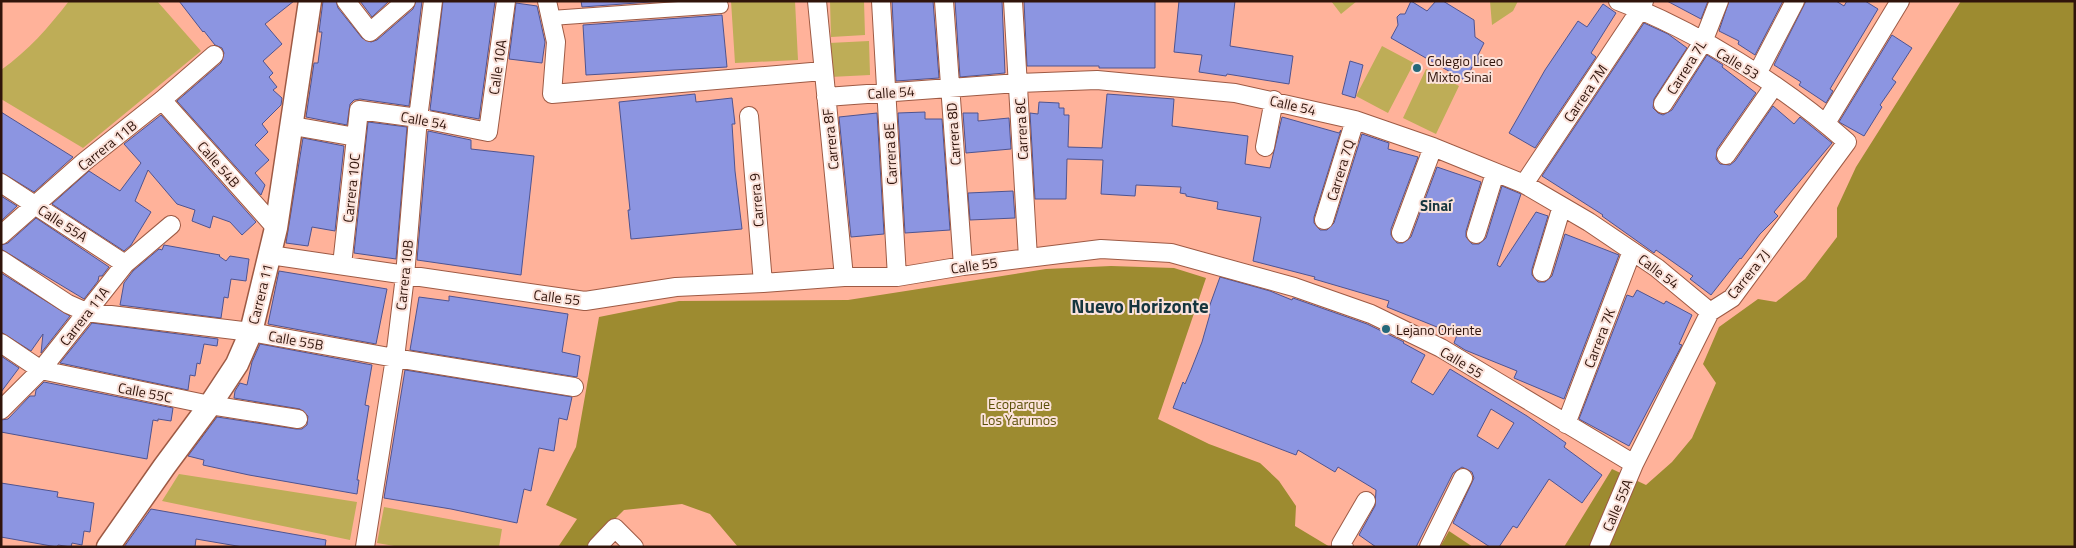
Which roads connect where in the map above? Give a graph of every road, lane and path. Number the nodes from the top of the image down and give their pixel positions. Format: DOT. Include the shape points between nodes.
graph roads {
  1 [pos="310,1"];
  2 [pos="346,1"];
  3 [pos="406,1"];
  4 [pos="433,1"];
  5 [pos="506,1"];
  6 [pos="817,1"];
  7 [pos="882,1"];
  8 [pos="944,1"];
  9 [pos="1013,1"];
  10 [pos="1618,1"];
  11 [pos="1719,1"];
  12 [pos="1795,1"];
  13 [pos="1900,1"];
  14 [pos="721,6"];
  15 [pos="1642,6"];
  16 [pos="549,10"];
  17 [pos="1703,42"];
  18 [pos="214,55"];
  19 [pos="823,71"];
  20 [pos="1757,74"];
  21 [pos="1019,83"];
  22 [pos="1774,86"];
  23 [pos="950,88"];
  24 [pos="886,93"];
  25 [pos="826,98"];
  26 [pos="162,100"];
  27 [pos="1274,100"];
  28 [pos="1663,104"];
  29 [pos="359,110"];
  30 [pos="749,116"];
  31 [pos="418,118"];
  32 [pos="1355,120"];
  33 [pos="1826,123"];
  34 [pos="292,126"];
  35 [pos="488,132"];
  36 [pos="356,137"];
  37 [pos="1848,142"];
  38 [pos="1265,147"];
  39 [pos="1432,147"];
  40 [pos="1726,155"];
  41 [pos="1495,173"];
  42 [pos="1,183"];
  43 [pos="1524,184"];
  44 [pos="36,206"];
  45 [pos="1562,206"];
  46 [pos="1324,220"];
  47 [pos="170,225"];
  48 [pos="276,228"];
  49 [pos="1401,233"];
  50 [pos="1476,234"];
  51 [pos="1,235"];
  52 [pos="1632,251"];
  53 [pos="270,255"];
  54 [pos="1028,258"];
  55 [pos="1,260"];
  56 [pos="126,264"];
  57 [pos="342,265"];
  58 [pos="963,266"];
  59 [pos="1542,272"];
  60 [pos="405,276"];
  61 [pos="844,277"];
  62 [pos="897,277"];
  63 [pos="763,283"];
  64 [pos="86,312"];
  65 [pos="1710,312"];
  66 [pos="251,332"];
  67 [pos="1,343"];
  68 [pos="395,358"];
  69 [pos="41,370"];
  70 [pos="574,387"];
  71 [pos="210,405"];
  72 [pos="1,410"];
  73 [pos="298,419"];
  74 [pos="1566,424"];
  75 [pos="1634,464"];
  76 [pos="1463,478"];
  77 [pos="1366,501"];
  78 [pos="1343,546"];
  79 [pos="108,547"];
  80 [pos="365,547"];
  81 [pos="597,547"];
  82 [pos="634,547"];
  83 [pos="1429,547"];
  84 [pos="1599,547"];
  1 -- 34 [label="street, Carrera 11"];
  2 -- 3 [label="street" via="370,32"];
  4 -- 31 [label="street, Carrera 10B"];
  5 -- 35 [label="street, Calle 10A"];
  6 -- 19 [label="street, Carrera 8F"];
  7 -- 24 [label="street, Carrera 8E"];
  8 -- 23 [label="street, Carrera 8D"];
  9 -- 21 [label="street, Carrera 8C"];
  10 -- 15 [label="street, Calle 53"];
  11 -- 17 [label="street, Carrera 7L"];
  12 -- 20 [label="street"];
  13 -- 33 [label="street"];
  14 -- 16 [label="street"];
  15 -- 17 [label="street, Calle 53"];
  15 -- 43 [label="street, Carrera 7M"];
  16 -- 19 [label="street" via="556,42 552,94"];
  17 -- 20 [label="street, Calle 53"];
  17 -- 28 [label="street, Carrera 7L"];
  18 -- 26 [label="street, Carrera 11B"];
  19 -- 25 [label="street, Carrera 8F"];
  20 -- 22 [label="street, Calle 53"];
  21 -- 23 [label="street, Calle 54"];
  21 -- 27 [label="street, Calle 54" via="1097,80 1189,87"];
  21 -- 54 [label="street, Carrera 8C"];
  22 -- 33 [label="street, Calle 53"];
  22 -- 40 [label="street"];
  23 -- 24 [label="street, Calle 54"];
  23 -- 58 [label="street, Carrera 8D"];
  24 -- 25 [label="street, Calle 54"];
  24 -- 62 [label="street, Carrera 8E"];
  25 -- 61 [label="street, Carrera 8F"];
  26 -- 44 [label="street, Carrera 11B" via="84,162"];
  26 -- 48 [label="street, Calle 54B"];
  27 -- 32 [label="street, Calle 54"];
  27 -- 38 [label="street"];
  29 -- 31 [label="street, Calle 54"];
  29 -- 36 [label="street, Carrera 10C"];
  30 -- 63 [label="street, Carrera 9"];
  31 -- 35 [label="street, Calle 54"];
  31 -- 60 [label="street, Carrera 10B"];
  32 -- 39 [label="street, Calle 54"];
  32 -- 46 [label="street, Carrera 7Q"];
  33 -- 37 [label="street, Calle 53"];
  34 -- 36 [label="street"];
  34 -- 48 [label="street, Carrera 11"];
  36 -- 57 [label="street, Carrera 10C"];
  37 -- 65 [label="street, Carrera 7J" via="1732,298"];
  39 -- 41 [label="street, Calle 54"];
  39 -- 49 [label="street"];
  41 -- 43 [label="street, Calle 54"];
  41 -- 50 [label="street"];
  42 -- 44 [label="street, Calle 55A"];
  43 -- 45 [label="street, Calle 54"];
  44 -- 51 [label="street, Carrera 11B"];
  44 -- 56 [label="street, Calle 55A"];
  45 -- 52 [label="street, Calle 54"];
  45 -- 59 [label="street"];
  47 -- 56 [label="street, Carrera 11A"];
  48 -- 53 [label="street, Carrera 11"];
  52 -- 65 [label="street, Calle 54"];
  52 -- 74 [label="street, Carrera 7K"];
  53 -- 57 [label="street, Calle 55"];
  53 -- 66 [label="street, Carrera 11"];
  54 -- 58 [label="street, Calle 55"];
  54 -- 74 [label="street, Calle 55" via="1101,249 1171,253 1294,287 1371,314 1441,348"];
  55 -- 64 [label="street, Calle 55B" via="68,304"];
  56 -- 64 [label="street, Carrera 11A"];
  57 -- 60 [label="street, Calle 55"];
  58 -- 62 [label="street, Calle 55"];
  60 -- 63 [label="street, Calle 55" via="585,301 676,287"];
  60 -- 68 [label="street, Carrera 10B"];
  61 -- 62 [label="street, Calle 55"];
  61 -- 63 [label="street, Calle 55"];
  64 -- 66 [label="street, Calle 55B"];
  64 -- 69 [label="street, Carrera 11A"];
  65 -- 75 [label="street"];
  66 -- 68 [label="street, Calle 55B"];
  66 -- 71 [label="street, Carrera 11" via="237,364"];
  67 -- 69 [label="street, Calle 55C"];
  68 -- 70 [label="street, Calle 55B"];
  68 -- 80 [label="street, Carrera 10B"];
  69 -- 71 [label="street, Calle 55C"];
  69 -- 72 [label="street, Carrera 11A"];
  71 -- 73 [label="street, Calle 55C"];
  71 -- 79 [label="street, Carrera 11"];
  74 -- 75 [label="street, Calle 55"];
  75 -- 84 [label="street, Calle 55A"];
  76 -- 83 [label="street"];
  77 -- 78 [label="street"];
  81 -- 82 [label="street" via="615,528"];
}
